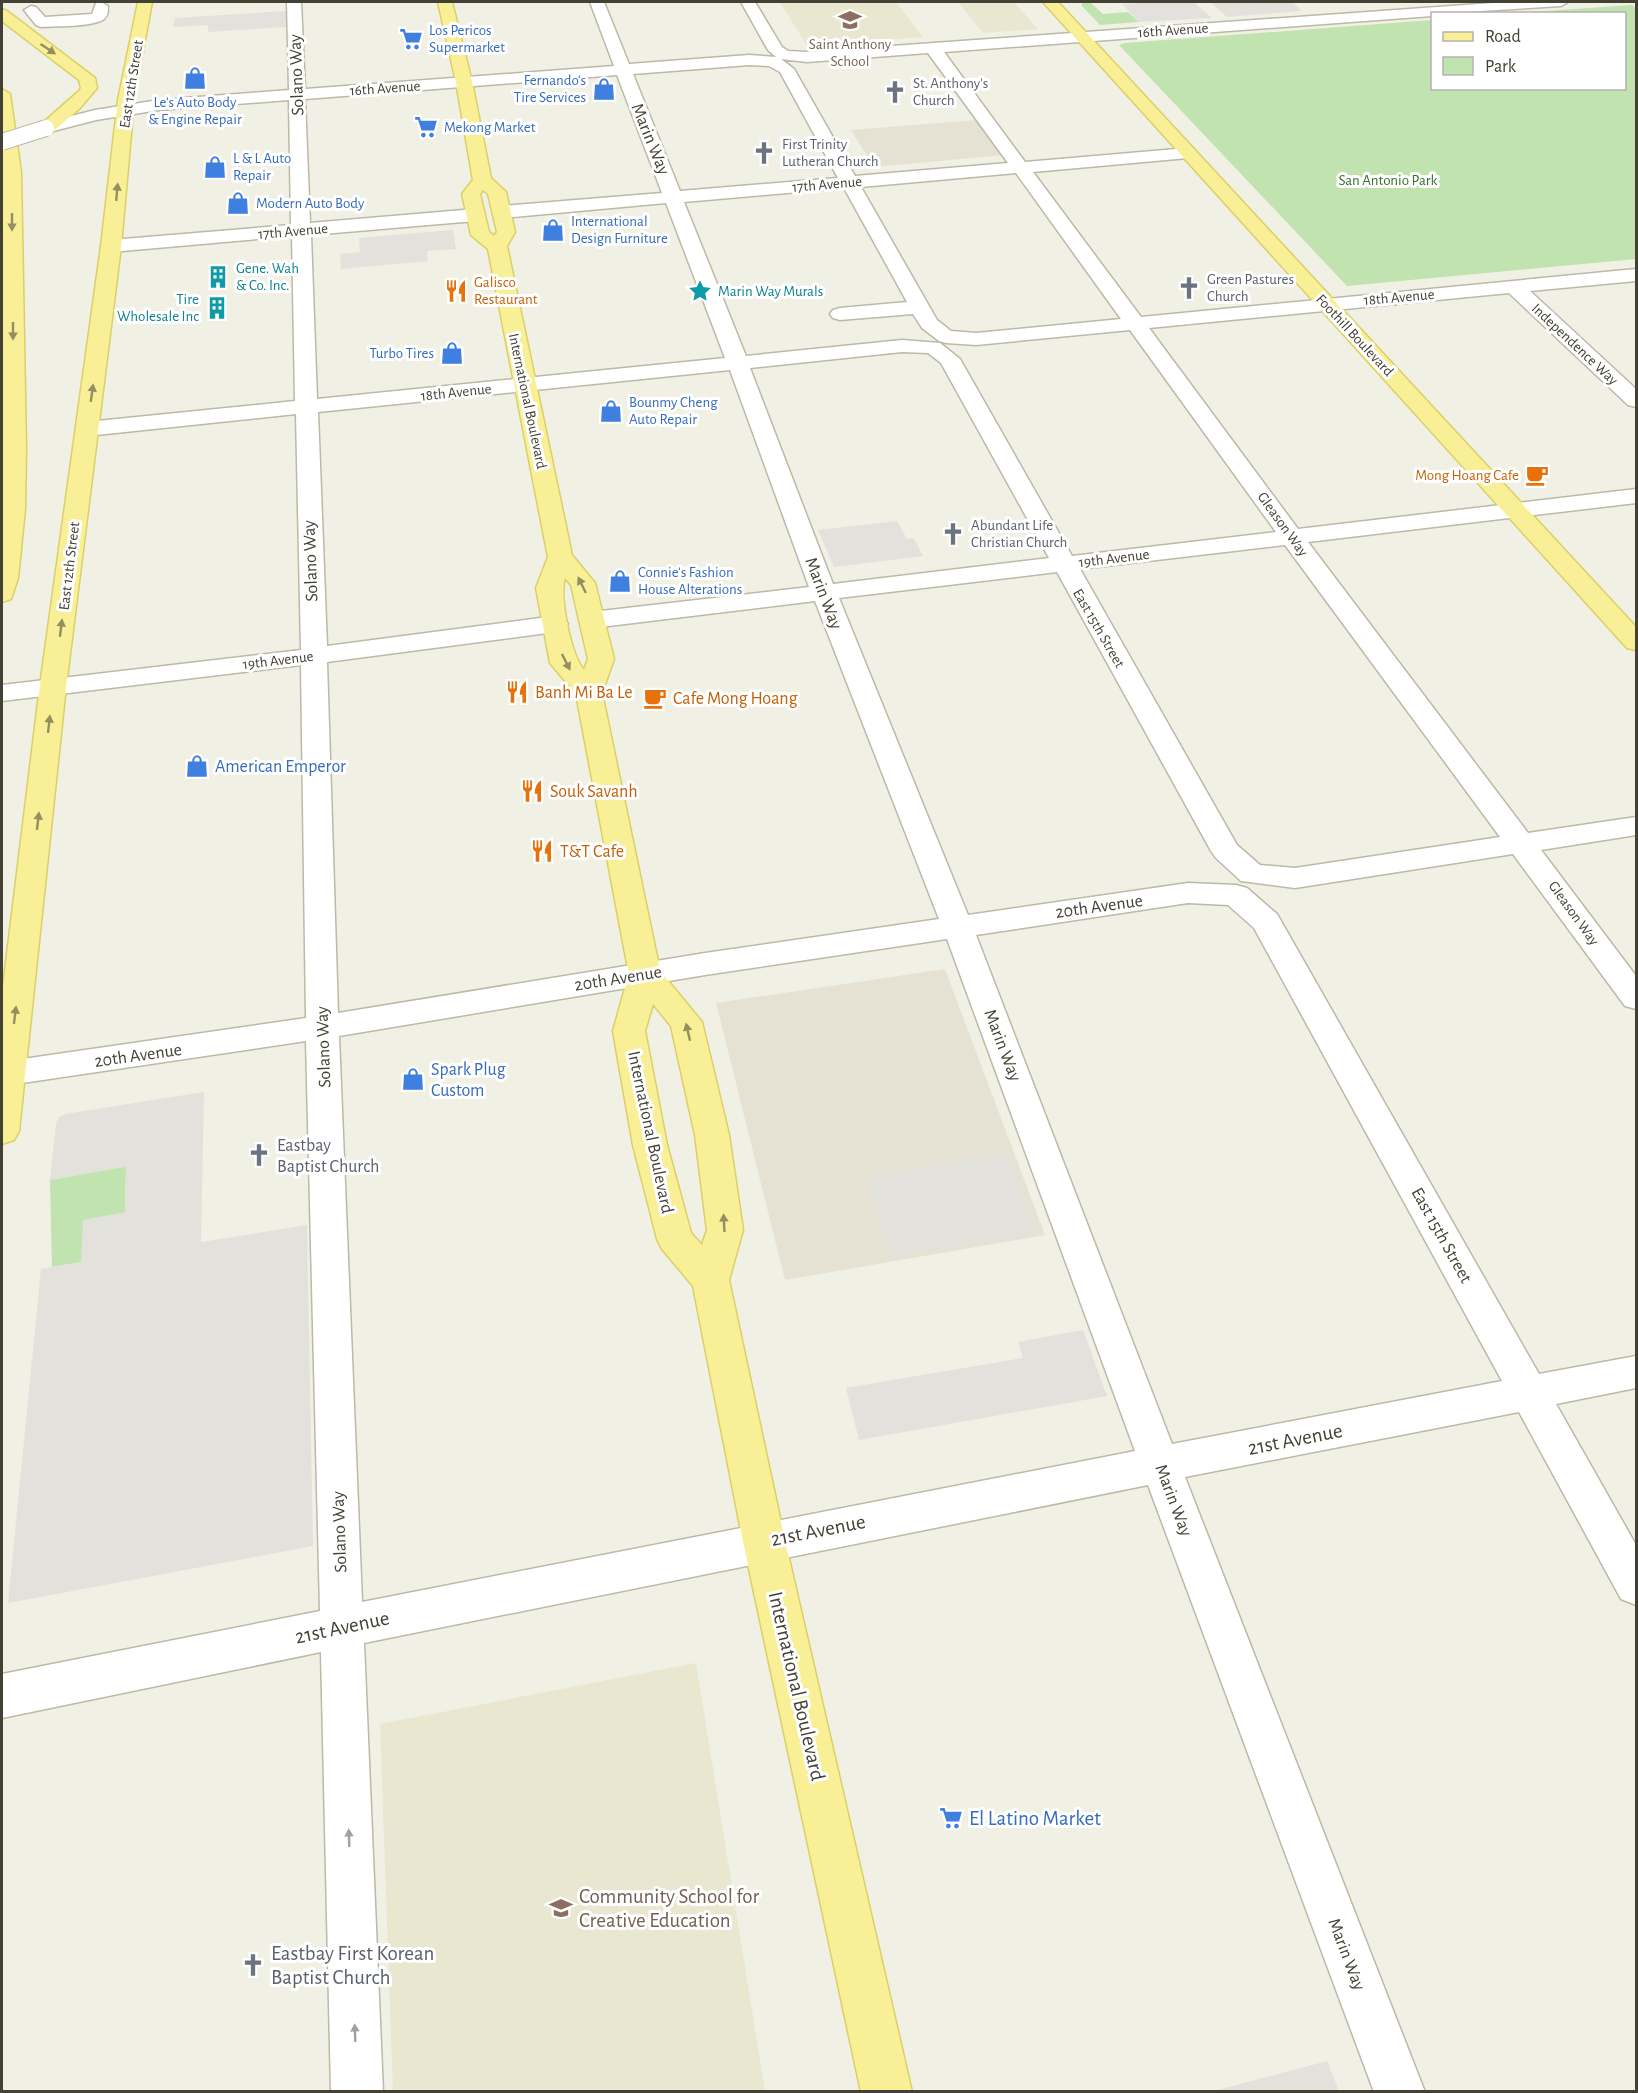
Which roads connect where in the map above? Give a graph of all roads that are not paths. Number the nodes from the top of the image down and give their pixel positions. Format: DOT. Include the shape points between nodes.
graph roads {
  1 [pos="145,2"];
  2 [pos="294,2"];
  3 [pos="445,2"];
  4 [pos="597,2"];
  5 [pos="748,2"];
  6 [pos="1050,2"];
  7 [pos="1353,2"];
  8 [pos="1561,2"];
  9 [pos="1507,4"];
  10 [pos="101,6"];
  11 [pos="1210,9"];
  12 [pos="31,10"];
  13 [pos="2,14"];
  14 [pos="1372,16"];
  15 [pos="1229,27"];
  16 [pos="1082,36"];
  17 [pos="932,47"];
  18 [pos="779,58"];
  19 [pos="624,70"];
  20 [pos="464,82"];
  21 [pos="2,94"];
  22 [pos="297,95"];
  23 [pos="126,109"];
  24 [pos="56,123"];
  25 [pos="2,142"];
  26 [pos="1188,153"];
  27 [pos="1022,168"];
  28 [pos="482,180"];
  29 [pos="849,182"];
  30 [pos="674,198"];
  31 [pos="502,212"];
  32 [pos="475,215"];
  33 [pos="301,230"];
  34 [pos="111,246"];
  35 [pos="496,246"];
  36 [pos="1636,275"];
  37 [pos="1514,287"];
  38 [pos="1327,304"];
  39 [pos="919,307"];
  40 [pos="840,314"];
  41 [pos="1137,324"];
  42 [pos="940,342"];
  43 [pos="738,363"];
  44 [pos="524,385"];
  45 [pos="1636,400"];
  46 [pos="305,407"];
  47 [pos="87,429"];
  48 [pos="1636,496"];
  49 [pos="1515,509"];
  50 [pos="1292,536"];
  51 [pos="560,557"];
  52 [pos="1063,565"];
  53 [pos="824,593"];
  54 [pos="2,594"];
  55 [pos="592,620"];
  56 [pos="555,624"];
  57 [pos="1636,642"];
  58 [pos="314,656"];
  59 [pos="53,686"];
  60 [pos="2,693"];
  61 [pos="589,693"];
  62 [pos="1636,826"];
  63 [pos="1523,843"];
  64 [pos="1244,884"];
  65 [pos="958,927"];
  66 [pos="645,974"];
  67 [pos="1636,998"];
  68 [pos="322,1027"];
  69 [pos="5,1074"];
  70 [pos="2,1131"];
  71 [pos="710,1280"];
  72 [pos="1636,1372"];
  73 [pos="1530,1394"];
  74 [pos="1160,1464"];
  75 [pos="764,1541"];
  76 [pos="1636,1585"];
  77 [pos="343,1627"];
  78 [pos="2,1696"];
  79 [pos="357,2091"];
  80 [pos="887,2091"];
  81 [pos="1400,2091"];
  1 -- 23 [label="main road, East 12th Street"];
  2 -- 22 [label="street, Solano Way"];
  3 -- 20 [label="main road, International Boulevard"];
  4 -- 19 [label="street, Marin Way"];
  5 -- 18 [label="street, East 15th Street"];
  6 -- 16 [label="main road, Foothill Boulevard"];
  7 -- 14 [label="street"];
  8 -- 9 [label="street, 16th Avenue"];
  9 -- 14 [label="street, 16th Avenue"];
  10 -- 12 [label="street" via="99,16 94,18 41,22"];
  11 -- 15 [label="street"];
  13 -- 24 [label="main road, one-way" via="87,78 89,88"];
  14 -- 15 [label="street, 16th Avenue"];
  15 -- 16 [label="street, 16th Avenue"];
  16 -- 17 [label="street, 16th Avenue"];
  16 -- 26 [label="main road, Foothill Boulevard"];
  17 -- 18 [label="street, 16th Avenue"];
  17 -- 27 [label="street, Gleason Way"];
  18 -- 19 [label="street, 16th Avenue"];
  18 -- 29 [label="street, East 15th Street"];
  19 -- 20 [label="street, 16th Avenue"];
  19 -- 30 [label="street, Marin Way"];
  20 -- 22 [label="street, 16th Avenue"];
  20 -- 28 [label="main road, International Boulevard"];
  21 -- 54 [label="main road, one-way" via="12,172 15,449 12,520"];
  22 -- 23 [label="street, 16th Avenue"];
  22 -- 33 [label="street, Solano Way"];
  23 -- 24 [label="street, 16th Avenue"];
  34 -- 23 [label="main road, East 12th Street, one-way"];
  24 -- 25 [label="street, 16th Avenue, bridge"];
  26 -- 27 [label="street, 17th Avenue"];
  26 -- 38 [label="main road, Foothill Boulevard"];
  27 -- 29 [label="street, 17th Avenue"];
  27 -- 41 [label="street, Gleason Way"];
  28 -- 31 [label="main road, International Boulevard" via="497,192"];
  28 -- 32 [label="main road, International Boulevard" via="471,194"];
  29 -- 30 [label="street, 17th Avenue"];
  29 -- 39 [label="street, East 15th Street"];
  30 -- 31 [label="street, 17th Avenue"];
  30 -- 43 [label="street, Marin Way"];
  31 -- 35 [label="main road, International Boulevard" via="506,232"];
  32 -- 33 [label="street, 17th Avenue"];
  32 -- 35 [label="main road, International Boulevard" via="480,235"];
  33 -- 34 [label="street, 17th Avenue"];
  33 -- 46 [label="street, Solano Way"];
  47 -- 34 [label="main road, East 12th Street, one-way"];
  35 -- 44 [label="main road, International Boulevard"];
  36 -- 37 [label="street, 18th Avenue"];
  37 -- 38 [label="street, 18th Avenue"];
  37 -- 45 [label="street, Independence Way"];
  38 -- 41 [label="street, 18th Avenue"];
  38 -- 49 [label="main road, Foothill Boulevard"];
  39 -- 40 [label="street"];
  39 -- 42 [label="street, East 15th Street"];
  41 -- 42 [label="street, 18th Avenue"];
  41 -- 50 [label="street, Gleason Way"];
  42 -- 43 [label="street, 18th Avenue"];
  42 -- 52 [label="street, East 15th Street"];
  43 -- 44 [label="street, 18th Avenue"];
  43 -- 53 [label="street, Marin Way"];
  44 -- 46 [label="street, 18th Avenue"];
  44 -- 51 [label="main road, International Boulevard"];
  46 -- 47 [label="street, 18th Avenue"];
  46 -- 58 [label="street, Solano Way"];
  59 -- 47 [label="main road, East 12th Street, one-way"];
  48 -- 49 [label="street, 19th Avenue"];
  49 -- 50 [label="street, 19th Avenue"];
  49 -- 57 [label="main road, Foothill Boulevard"];
  50 -- 52 [label="street, 19th Avenue"];
  50 -- 63 [label="street, Gleason Way"];
  55 -- 51 [label="main road, one-way" via="584,583"];
  51 -- 56 [label="main road, International Boulevard" via="549,588"];
  52 -- 53 [label="street, 19th Avenue"];
  52 -- 64 [label="street, East 15th Street"];
  53 -- 55 [label="street, 19th Avenue"];
  53 -- 65 [label="street, Marin Way"];
  55 -- 61 [label="main road" via="601,659"];
  56 -- 58 [label="street, 19th Avenue"];
  56 -- 61 [label="main road, International Boulevard, one-way" via="563,663"];
  58 -- 59 [label="street, 19th Avenue"];
  58 -- 68 [label="street, Solano Way"];
  59 -- 60 [label="street, 19th Avenue"];
  69 -- 59 [label="main road, East 12th Street, one-way"];
  61 -- 66 [label="main road, International Boulevard"];
  62 -- 63 [label="street, 20th Avenue"];
  63 -- 64 [label="street, 20th Avenue"];
  63 -- 67 [label="street, Gleason Way"];
  64 -- 65 [label="street, 20th Avenue"];
  64 -- 73 [label="street, East 15th Street"];
  65 -- 66 [label="street, 20th Avenue"];
  65 -- 74 [label="street, Marin Way"];
  66 -- 68 [label="street, 20th Avenue"];
  66 -- 71 [label="main road, International Boulevard" via="629,1031 650,1145 675,1239"];
  71 -- 66 [label="main road, International Boulevard, one-way" via="725,1230 712,1135 686,1022"];
  68 -- 69 [label="street, 20th Avenue"];
  68 -- 77 [label="street, Solano Way"];
  69 -- 70 [label="main road, East 12th Street"];
  71 -- 75 [label="main road, International Boulevard"];
  72 -- 73 [label="street, 21st Avenue"];
  73 -- 74 [label="street, 21st Avenue"];
  73 -- 76 [label="street, East 15th Street"];
  74 -- 75 [label="street, 21st Avenue"];
  74 -- 81 [label="street, Marin Way"];
  75 -- 77 [label="street, 21st Avenue"];
  75 -- 80 [label="main road, International Boulevard"];
  77 -- 78 [label="street, 21st Avenue"];
  79 -- 77 [label="street, Solano Way, one-way"];
}
